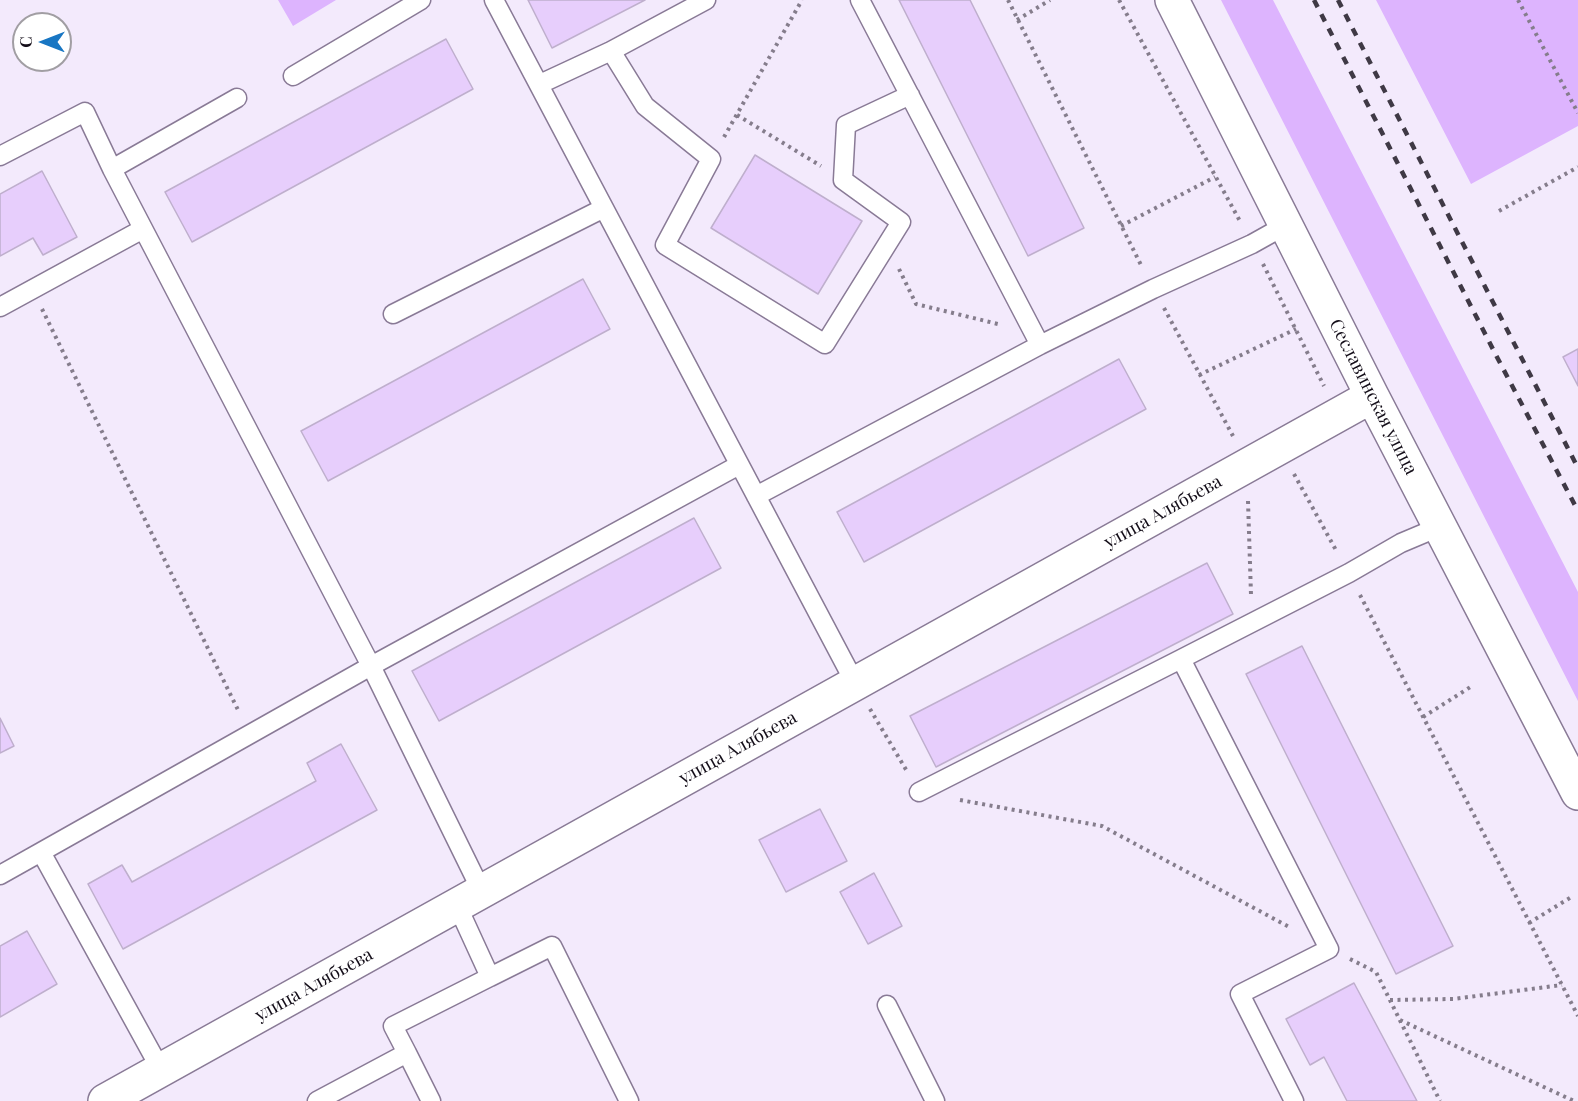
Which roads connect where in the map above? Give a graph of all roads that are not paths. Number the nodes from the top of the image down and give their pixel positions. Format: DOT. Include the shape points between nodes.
graph roads {
  1 [pos="421,0"];
  2 [pos="494,0"];
  3 [pos="706,0"];
  4 [pos="860,0"];
  5 [pos="1172,0"];
  6 [pos="611,51"];
  7 [pos="292,76"];
  8 [pos="540,84"];
  9 [pos="910,95"];
  10 [pos="237,98"];
  11 [pos="0,156"];
  12 [pos="112,169"];
  13 [pos="604,208"];
  14 [pos="1286,225"];
  15 [pos="143,229"];
  16 [pos="0,307"];
  17 [pos="393,314"];
  18 [pos="1037,339"];
  19 [pos="1371,396"];
  20 [pos="739,465"];
  21 [pos="756,496"];
  22 [pos="1439,527"];
  23 [pos="1181,659"];
  24 [pos="371,666"];
  25 [pos="855,683"];
  26 [pos="919,792"];
  27 [pos="1578,793"];
  28 [pos="41,852"];
  29 [pos="0,876"];
  30 [pos="469,898"];
  31 [pos="490,977"];
  32 [pos="887,1005"];
  33 [pos="407,1053"];
  34 [pos="160,1070"];
  35 [pos="105,1101"];
  36 [pos="318,1101"];
  37 [pos="431,1101"];
  38 [pos="629,1101"];
  39 [pos="935,1101"];
  40 [pos="1294,1101"];
  1 -- 7 [label="lane"];
  2 -- 8 [label="lane"];
  3 -- 6 [label="lane"];
  4 -- 9 [label="lane"];
  5 -- 14 [label="street, Сеславинская улица"];
  6 -- 8 [label="lane"];
  6 -- 9 [label="lane" via="645,106 711,159 665,245 825,344 901,222 843,180 846,124"];
  8 -- 13 [label="lane"];
  9 -- 18 [label="lane"];
  10 -- 12 [label="lane"];
  11 -- 12 [label="lane" via="85,112"];
  12 -- 15 [label="lane"];
  13 -- 17 [label="lane"];
  13 -- 20 [label="lane"];
  14 -- 18 [label="lane" via="1154,289"];
  14 -- 19 [label="street, Сеславинская улица"];
  15 -- 16 [label="lane"];
  15 -- 24 [label="lane"];
  18 -- 21 [label="lane"];
  19 -- 22 [label="street, Сеславинская улица"];
  19 -- 25 [label="street, улица Алябьева"];
  20 -- 21 [label="lane"];
  20 -- 24 [label="lane"];
  21 -- 25 [label="lane"];
  22 -- 23 [label="lane" via="1401,543"];
  22 -- 27 [label="street, Сеславинская улица"];
  23 -- 26 [label="lane"];
  23 -- 40 [label="lane" via="1329,949 1240,994"];
  24 -- 28 [label="lane"];
  24 -- 30 [label="lane"];
  25 -- 30 [label="street, улица Алябьева"];
  28 -- 29 [label="lane"];
  28 -- 34 [label="lane"];
  30 -- 31 [label="lane"];
  30 -- 34 [label="street, улица Алябьева"];
  31 -- 33 [label="lane" via="393,1026"];
  31 -- 38 [label="lane" via="552,946"];
  32 -- 39 [label="lane"];
  33 -- 36 [label="lane"];
  33 -- 37 [label="lane"];
  34 -- 35 [label="street, улица Алябьева"];
}
